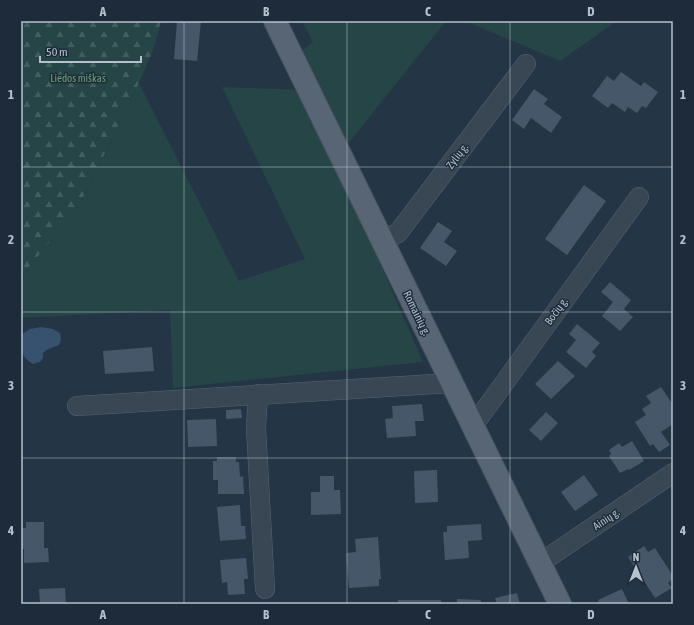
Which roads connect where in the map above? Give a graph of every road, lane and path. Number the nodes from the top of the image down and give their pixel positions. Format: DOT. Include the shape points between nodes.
graph roads {
  1 [pos="275,21"];
  2 [pos="526,64"];
  3 [pos="639,196"];
  4 [pos="382,241"];
  5 [pos="451,383"];
  6 [pos="258,394"];
  7 [pos="77,406"];
  8 [pos="473,426"];
  9 [pos="673,474"];
  10 [pos="540,563"];
  11 [pos="265,589"];
  12 [pos="560,604"];
  1 -- 4 [label="main road, Romainių g."];
  2 -- 4 [label="street, Zylių g." via="398,233"];
  3 -- 8 [label="street, Bočių g."];
  4 -- 5 [label="main road, Romainių g."];
  5 -- 6 [label="street"];
  5 -- 8 [label="main road, Romainių g."];
  6 -- 7 [label="street"];
  6 -- 11 [label="street" via="256,428"];
  8 -- 10 [label="main road, Romainių g."];
  9 -- 10 [label="street, Ainių g."];
  10 -- 12 [label="main road, Romainių g."];
}
